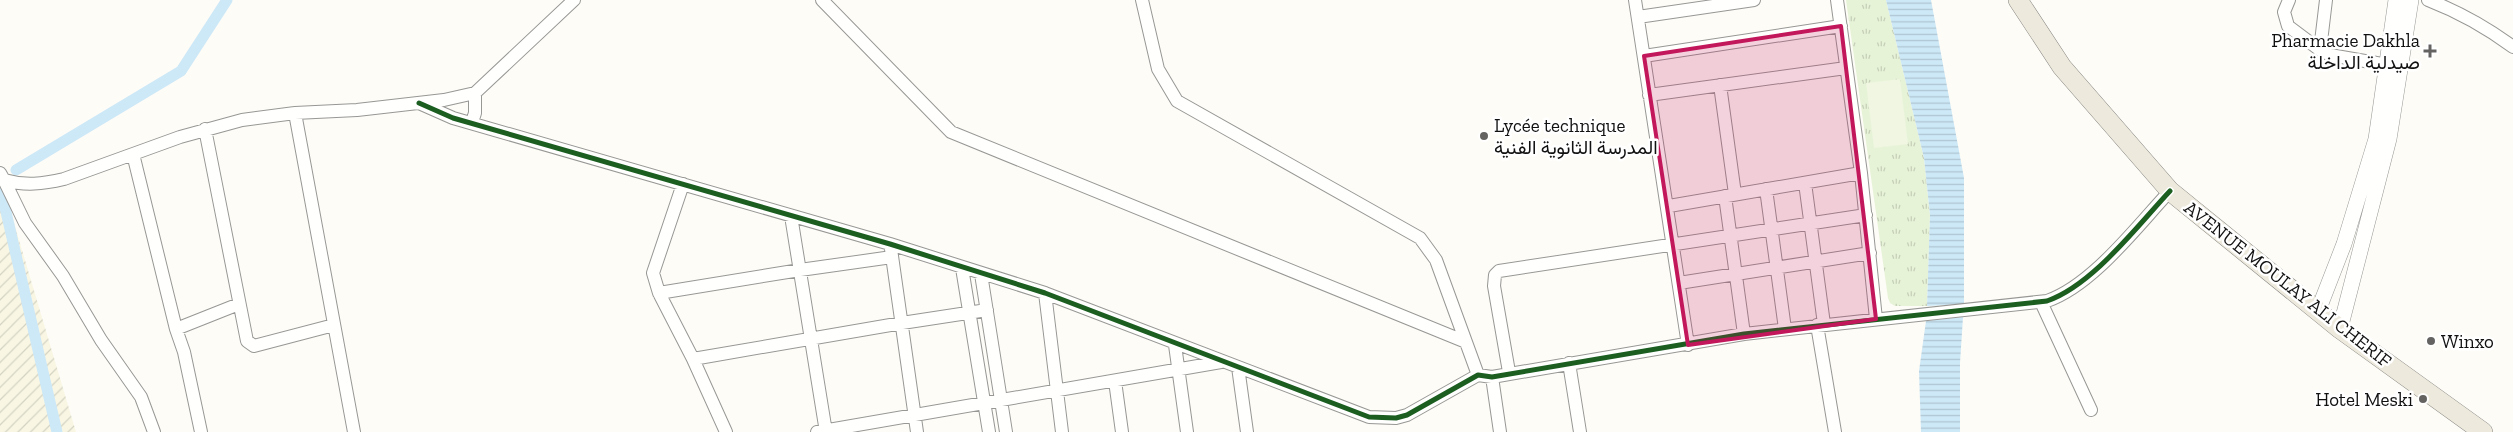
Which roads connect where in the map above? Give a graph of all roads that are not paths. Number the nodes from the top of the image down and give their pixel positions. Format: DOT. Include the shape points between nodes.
graph roads {
  1 [pos="574,0"];
  2 [pos="822,0"];
  3 [pos="1142,0"];
  4 [pos="1635,0"];
  5 [pos="1754,0"];
  6 [pos="1836,0"];
  7 [pos="2018,0"];
  8 [pos="2289,0"];
  9 [pos="2326,0"];
  10 [pos="2396,0"];
  11 [pos="2411,0"];
  12 [pos="2428,0"];
  13 [pos="1638,17"];
  14 [pos="1841,26"];
  15 [pos="2513,47"];
  16 [pos="2320,50"];
  17 [pos="1644,56"];
  18 [pos="2388,66"];
  19 [pos="1846,68"];
  20 [pos="1720,85"];
  21 [pos="475,93"];
  22 [pos="1649,95"];
  23 [pos="419,103"];
  24 [pos="295,113"];
  25 [pos="472,122"];
  26 [pos="205,129"];
  27 [pos="133,154"];
  28 [pos="1861,173"];
  29 [pos="2,177"];
  30 [pos="1805,182"];
  31 [pos="683,184"];
  32 [pos="1766,189"];
  33 [pos="2170,191"];
  34 [pos="1730,195"];
  35 [pos="1668,206"];
  36 [pos="1866,215"];
  37 [pos="791,216"];
  38 [pos="1811,223"];
  39 [pos="1771,229"];
  40 [pos="1730,235"];
  41 [pos="890,244"];
  42 [pos="1674,244"];
  43 [pos="1870,253"];
  44 [pos="892,257"];
  45 [pos="1816,262"];
  46 [pos="962,268"];
  47 [pos="1776,268"];
  48 [pos="800,270"];
  49 [pos="981,274"];
  50 [pos="1736,274"];
  51 [pos="1679,282"];
  52 [pos="659,293"];
  53 [pos="1045,293"];
  54 [pos="2040,302"];
  55 [pos="239,304"];
  56 [pos="987,310"];
  57 [pos="2318,311"];
  58 [pos="969,312"];
  59 [pos="1876,320"];
  60 [pos="902,323"];
  61 [pos="1821,324"];
  62 [pos="334,325"];
  63 [pos="176,328"];
  64 [pos="2340,329"];
  65 [pos="1785,330"];
  66 [pos="1744,334"];
  67 [pos="811,339"];
  68 [pos="1466,342"];
  69 [pos="1688,344"];
  70 [pos="1175,345"];
  71 [pos="693,359"];
  72 [pos="1223,362"];
  73 [pos="1569,363"];
  74 [pos="1238,367"];
  75 [pos="1179,370"];
  76 [pos="1509,372"];
  77 [pos="1478,375"];
  78 [pos="1492,376"];
  79 [pos="1115,381"];
  80 [pos="1057,390"];
  81 [pos="1001,400"];
  82 [pos="984,403"];
  83 [pos="2091,410"];
  84 [pos="915,415"];
  85 [pos="823,431"];
  86 [pos="154,432"];
  87 [pos="201,432"];
  88 [pos="354,432"];
  89 [pos="726,432"];
  90 [pos="917,432"];
  91 [pos="989,432"];
  92 [pos="1006,432"];
  93 [pos="1062,432"];
  94 [pos="1122,432"];
  95 [pos="1188,432"];
  96 [pos="1247,432"];
  97 [pos="1500,432"];
  98 [pos="1580,432"];
  99 [pos="1835,432"];
  100 [pos="2483,432"];
  1 -- 21 [label="street"];
  2 -- 68 [label="street" via="951,132"];
  3 -- 68 [label="street" via="1158,69 1177,101 1420,238 1436,260"];
  4 -- 13 [label="street"];
  5 -- 13 [label="street"];
  6 -- 14 [label="street"];
  7 -- 33 [label="main road, AVENUE MOULAY ALI CHERIF" via="2062,67"];
  8 -- 16 [label="street" via="2284,12 2288,26"];
  9 -- 16 [label="street"];
  10 -- 18 [label="street"];
  11 -- 64 [label="street" via="2389,139"];
  12 -- 15 [label="street" via="2489,29"];
  13 -- 17 [label="street"];
  14 -- 17 [label="street"];
  14 -- 19 [label="street"];
  16 -- 18 [label="street" via="2330,55"];
  17 -- 22 [label="street"];
  18 -- 57 [label="street" via="2371,156 2344,244"];
  19 -- 20 [label="street"];
  19 -- 28 [label="street"];
  20 -- 22 [label="street"];
  20 -- 34 [label="street"];
  21 -- 23 [label="street"];
  21 -- 25 [label="street"];
  22 -- 35 [label="street"];
  23 -- 24 [label="street"];
  23 -- 25 [label="street" via="453,118"];
  24 -- 26 [label="street"];
  24 -- 62 [label="street"];
  25 -- 31 [label="street"];
  26 -- 27 [label="street"];
  26 -- 55 [label="street"];
  27 -- 29 [label="street" via="52,182 18,184"];
  27 -- 63 [label="street"];
  28 -- 30 [label="street"];
  28 -- 36 [label="street"];
  29 -- 86 [label="street" via="25,224 63,276 101,340 141,397"];
  30 -- 32 [label="street"];
  30 -- 38 [label="street"];
  31 -- 37 [label="street"];
  31 -- 52 [label="street" via="653,273"];
  32 -- 34 [label="street"];
  32 -- 39 [label="street"];
  33 -- 54 [label="street" via="2082,282 2061,296"];
  33 -- 57 [label="main road, AVENUE MOULAY ALI CHERIF"];
  34 -- 35 [label="street"];
  34 -- 40 [label="street"];
  35 -- 42 [label="street"];
  36 -- 38 [label="street"];
  36 -- 43 [label="street"];
  37 -- 41 [label="street"];
  37 -- 48 [label="street"];
  38 -- 39 [label="street"];
  38 -- 45 [label="street"];
  39 -- 40 [label="street"];
  39 -- 47 [label="street"];
  40 -- 42 [label="street"];
  40 -- 50 [label="street"];
  41 -- 44 [label="street"];
  41 -- 46 [label="street"];
  42 -- 51 [label="street"];
  42 -- 76 [label="street" via="1497,272 1494,286"];
  43 -- 45 [label="street"];
  43 -- 59 [label="street"];
  44 -- 48 [label="street"];
  44 -- 60 [label="street"];
  45 -- 47 [label="street"];
  45 -- 61 [label="street"];
  46 -- 49 [label="street"];
  46 -- 58 [label="street"];
  47 -- 50 [label="street"];
  47 -- 65 [label="street"];
  48 -- 52 [label="street"];
  48 -- 67 [label="street"];
  49 -- 53 [label="street"];
  49 -- 56 [label="street"];
  50 -- 51 [label="street"];
  50 -- 66 [label="street"];
  51 -- 69 [label="street"];
  52 -- 71 [label="street"];
  53 -- 70 [label="street"];
  53 -- 80 [label="street"];
  54 -- 59 [label="street"];
  54 -- 83 [label="street"];
  55 -- 62 [label="street" via="251,346"];
  55 -- 63 [label="street"];
  56 -- 58 [label="street"];
  56 -- 81 [label="street"];
  57 -- 64 [label="main road, AVENUE MOULAY ALI CHERIF"];
  58 -- 60 [label="street"];
  58 -- 82 [label="street"];
  59 -- 61 [label="street"];
  60 -- 67 [label="street"];
  60 -- 84 [label="street"];
  61 -- 65 [label="street"];
  61 -- 99 [label="street"];
  62 -- 88 [label="street"];
  63 -- 87 [label="street"];
  64 -- 100 [label="main road, AVENUE MOULAY ALI CHERIF"];
  65 -- 66 [label="street"];
  66 -- 69 [label="street"];
  67 -- 71 [label="street"];
  67 -- 85 [label="street"];
  68 -- 77 [label="street"];
  69 -- 73 [label="street"];
  70 -- 72 [label="street"];
  70 -- 75 [label="street"];
  71 -- 89 [label="street"];
  72 -- 74 [label="street"];
  72 -- 75 [label="street"];
  73 -- 76 [label="street"];
  73 -- 98 [label="street"];
  74 -- 77 [label="street" via="1369,418 1396,418 1407,414"];
  74 -- 96 [label="street"];
  75 -- 79 [label="street"];
  75 -- 95 [label="street"];
  76 -- 78 [label="street"];
  77 -- 78 [label="street"];
  78 -- 97 [label="street"];
  79 -- 80 [label="street"];
  79 -- 94 [label="street"];
  80 -- 81 [label="street"];
  80 -- 93 [label="street"];
  81 -- 82 [label="street"];
  81 -- 92 [label="street"];
  82 -- 84 [label="street"];
  82 -- 91 [label="street"];
  84 -- 85 [label="street"];
  84 -- 90 [label="street"];
}
